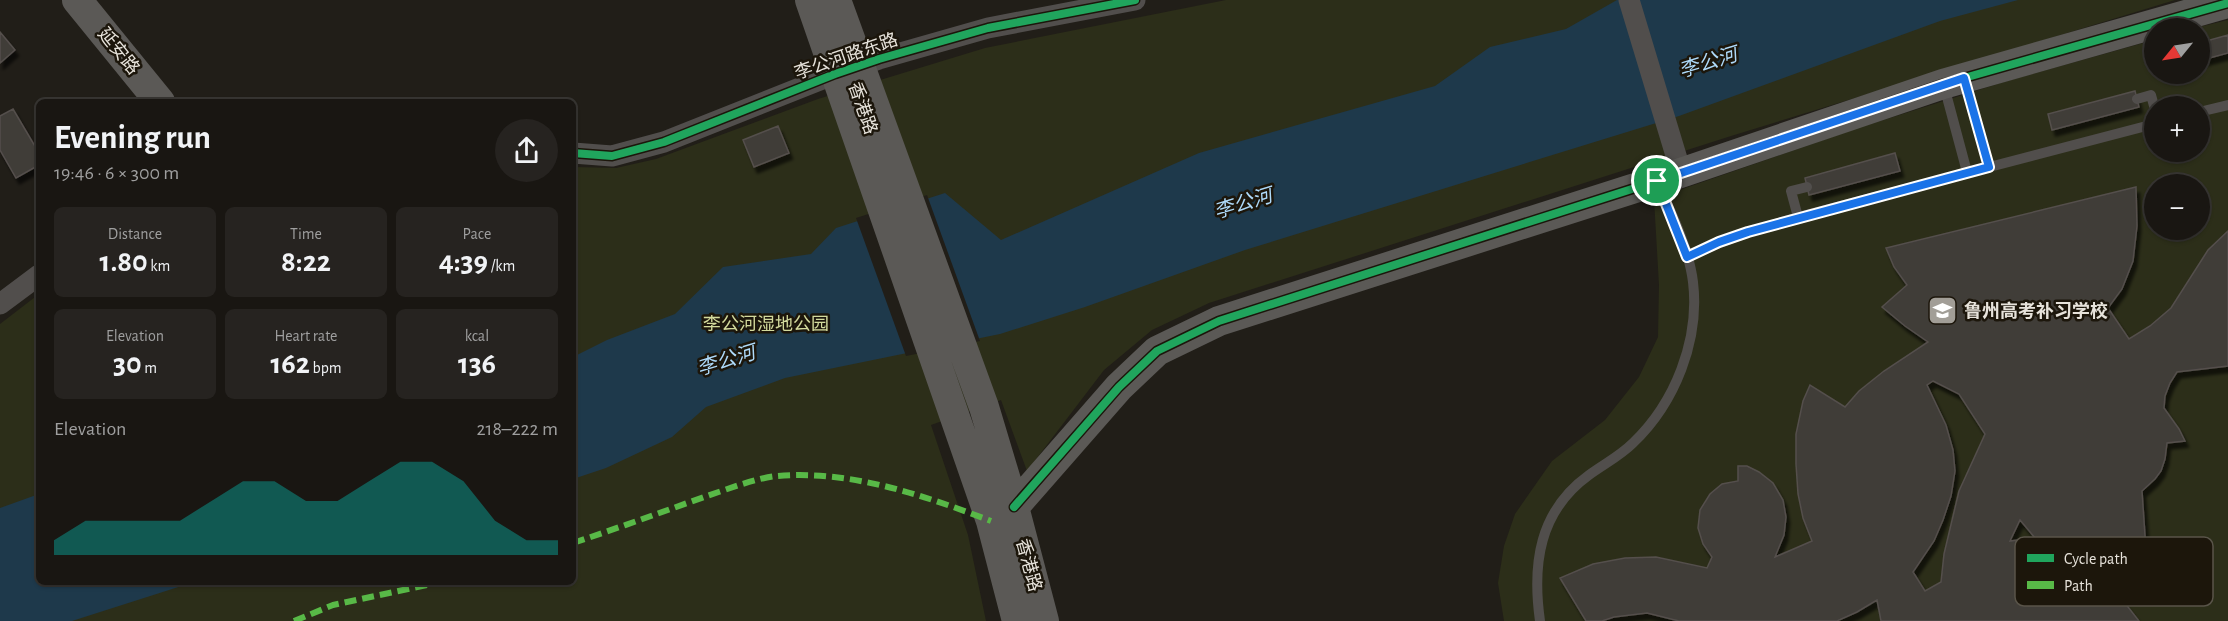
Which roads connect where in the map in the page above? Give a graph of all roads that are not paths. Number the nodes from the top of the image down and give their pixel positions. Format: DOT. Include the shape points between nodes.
graph roads {
  1 [pos="77,0"];
  2 [pos="810,0"];
  3 [pos="836,0"];
  4 [pos="1135,0"];
  5 [pos="1629,0"];
  6 [pos="2228,3"];
  7 [pos="847,70"];
  8 [pos="1954,81"];
  9 [pos="2144,97"];
  10 [pos="158,99"];
  11 [pos="2137,99"];
  12 [pos="2228,105"];
  13 [pos="2210,109"];
  14 [pos="2144,127"];
  15 [pos="576,153"];
  16 [pos="876,153"];
  17 [pos="1989,167"];
  18 [pos="1966,172"];
  19 [pos="1669,177"];
  20 [pos="1807,187"];
  21 [pos="1798,217"];
  22 [pos="1687,257"];
  23 [pos="36,277"];
  24 [pos="0,304"];
  25 [pos="1014,507"];
  26 [pos="1017,621"];
  27 [pos="1044,621"];
  28 [pos="1540,621"];
  1 -- 10 [label="main road, 延安路"];
  2 -- 7 [label="main road, 香港路"];
  3 -- 7 [label="main road, 香港路"];
  4 -- 7 [label="street, 李公河路东路" via="988,28"];
  5 -- 19 [label="street" via="1669,132"];
  6 -- 8 [label="main road"];
  7 -- 15 [label="street, 李公河路东路" via="664,142 612,156"];
  7 -- 16 [label="main road, 香港路"];
  8 -- 17 [label="lane"];
  8 -- 18 [label="lane"];
  8 -- 19 [label="main road"];
  9 -- 11 [label="lane"];
  12 -- 13 [label="lane"];
  14 -- 17 [label="lane"];
  16 -- 25 [label="main road, 香港路" via="984,407"];
  16 -- 26 [label="main road, 香港路"];
  17 -- 18 [label="lane"];
  18 -- 21 [label="lane"];
  19 -- 22 [label="lane"];
  19 -- 25 [label="main road" via="1219,321 1157,351 1119,387"];
  20 -- 21 [label="lane" via="1791,191"];
  21 -- 22 [label="lane" via="1719,242"];
  22 -- 28 [label="lane" via="1693,282 1693,313 1688,350 1675,386 1634,443 1567,494 1551,517 1537,568"];
  23 -- 24 [label="street"];
  25 -- 27 [label="main road, 香港路"];
}
